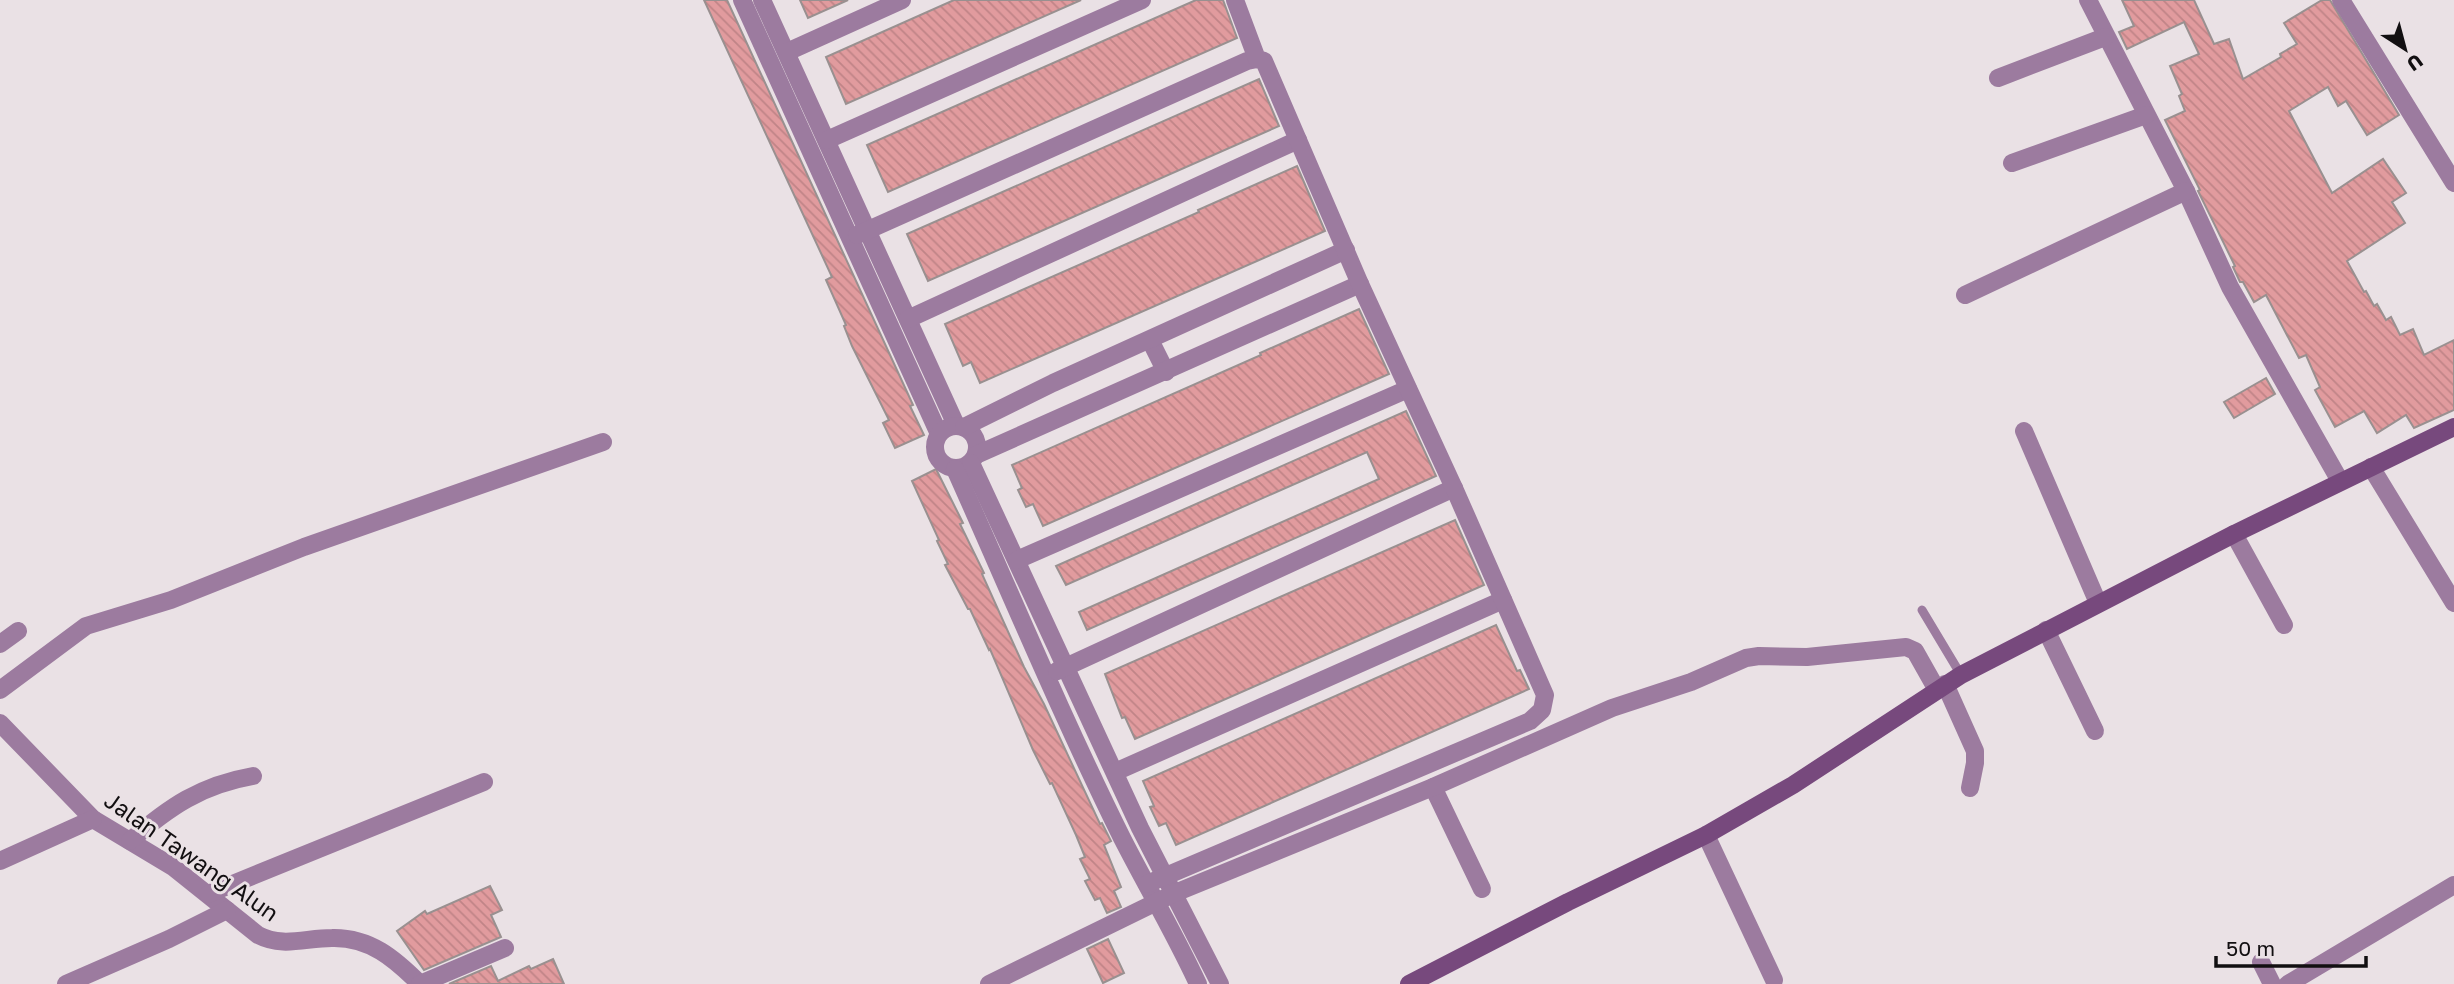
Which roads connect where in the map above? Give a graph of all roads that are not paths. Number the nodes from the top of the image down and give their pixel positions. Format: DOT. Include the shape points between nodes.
graph roads {
  1 [pos="742,0"];
  2 [pos="762,0"];
  3 [pos="902,0"];
  4 [pos="1142,0"];
  5 [pos="1235,0"];
  6 [pos="2088,0"];
  7 [pos="2341,0"];
  8 [pos="2105,37"];
  9 [pos="787,52"];
  10 [pos="1257,59"];
  11 [pos="1998,78"];
  12 [pos="2146,114"];
  13 [pos="827,140"];
  14 [pos="1298,140"];
  15 [pos="2012,163"];
  16 [pos="2454,183"];
  17 [pos="2186,191"];
  18 [pos="868,230"];
  19 [pos="849,239"];
  20 [pos="1346,250"];
  21 [pos="1360,284"];
  22 [pos="1965,295"];
  23 [pos="908,319"];
  24 [pos="1150,341"];
  25 [pos="1166,372"];
  26 [pos="1408,389"];
  27 [pos="960,426"];
  28 [pos="2454,427"];
  29 [pos="2024,431"];
  30 [pos="939,433"];
  31 [pos="603,442"];
  32 [pos="967,462"];
  33 [pos="2371,467"];
  34 [pos="2340,481"];
  35 [pos="1454,488"];
  36 [pos="2234,534"];
  37 [pos="1017,561"];
  38 [pos="1503,600"];
  39 [pos="2098,603"];
  40 [pos="2454,603"];
  41 [pos="1922,610"];
  42 [pos="2284,625"];
  43 [pos="2046,630"];
  44 [pos="18,631"];
  45 [pos="0,644"];
  46 [pos="1065,668"];
  47 [pos="1046,675"];
  48 [pos="1961,675"];
  49 [pos="1941,687"];
  50 [pos="0,690"];
  51 [pos="0,723"];
  52 [pos="2095,732"];
  53 [pos="1115,772"];
  54 [pos="253,776"];
  55 [pos="484,782"];
  56 [pos="1433,787"];
  57 [pos="1970,788"];
  58 [pos="93,819"];
  59 [pos="1706,835"];
  60 [pos="130,841"];
  61 [pos="0,862"];
  62 [pos="1166,875"];
  63 [pos="1147,884"];
  64 [pos="2454,885"];
  65 [pos="1482,889"];
  66 [pos="208,894"];
  67 [pos="1175,894"];
  68 [pos="1157,902"];
  69 [pos="227,910"];
  70 [pos="1194,932"];
  71 [pos="1178,939"];
  72 [pos="505,948"];
  73 [pos="2261,962"];
  74 [pos="1774,980"];
  75 [pos="66,984"];
  76 [pos="420,984"];
  77 [pos="989,984"];
  78 [pos="1199,984"];
  79 [pos="1220,984"];
  80 [pos="1409,984"];
  81 [pos="2272,984"];
  82 [pos="2288,984"];
  1 -- 19 [label="street"];
  2 -- 9 [label="street"];
  3 -- 9 [label="street"];
  4 -- 13 [label="street"];
  5 -- 10 [label="street"];
  6 -- 8 [label="street"];
  7 -- 16 [label="street"];
  8 -- 11 [label="street"];
  8 -- 12 [label="street"];
  9 -- 13 [label="street"];
  10 -- 14 [label="street" via="1264,61"];
  10 -- 18 [label="street"];
  12 -- 15 [label="street"];
  12 -- 17 [label="street"];
  13 -- 18 [label="street"];
  14 -- 20 [label="street"];
  14 -- 23 [label="street"];
  17 -- 22 [label="street"];
  17 -- 34 [label="street" via="2230,287"];
  18 -- 19 [label="street"];
  18 -- 23 [label="street"];
  19 -- 30 [label="street"];
  20 -- 21 [label="street"];
  20 -- 24 [label="street"];
  21 -- 25 [label="street"];
  21 -- 26 [label="street"];
  23 -- 27 [label="street"];
  24 -- 25 [label="street"];
  24 -- 27 [label="street"];
  25 -- 32 [label="street"];
  26 -- 35 [label="street"];
  26 -- 37 [label="street"];
  27 -- 30 [label="street"];
  27 -- 32 [label="street" via="976,439"];
  28 -- 33 [label="street"];
  29 -- 39 [label="street"];
  30 -- 32 [label="street" via="934,442 938,461 946,467"];
  31 -- 50 [label="street" via="304,547 171,600 86,626"];
  32 -- 37 [label="street"];
  32 -- 47 [label="street"];
  33 -- 34 [label="street"];
  33 -- 40 [label="street"];
  34 -- 36 [label="street"];
  35 -- 38 [label="street"];
  35 -- 46 [label="street"];
  36 -- 39 [label="street"];
  36 -- 42 [label="street"];
  37 -- 46 [label="street"];
  38 -- 53 [label="street"];
  38 -- 62 [label="street" via="1545,695 1542,710 1530,720"];
  39 -- 43 [label="street"];
  41 -- 48 [label="lane"];
  43 -- 48 [label="street"];
  43 -- 52 [label="street"];
  44 -- 45 [label="street"];
  46 -- 47 [label="street"];
  46 -- 53 [label="street"];
  47 -- 63 [label="street"];
  48 -- 49 [label="street"];
  49 -- 56 [label="street" via="1915,651 1906,647 1746,658 1612,708"];
  49 -- 57 [label="street" via="1975,751"];
  49 -- 59 [label="street" via="1793,785"];
  51 -- 58 [label="street, Jalan Tawang Alun"];
  53 -- 62 [label="street"];
  54 -- 60 [label="street" via="212,787 175,805"];
  55 -- 66 [label="street"];
  56 -- 65 [label="street"];
  56 -- 67 [label="street"];
  58 -- 60 [label="street, Jalan Tawang Alun"];
  58 -- 61 [label="street"];
  59 -- 74 [label="street"];
  59 -- 80 [label="street"];
  60 -- 66 [label="street, Jalan Tawang Alun"];
  62 -- 63 [label="street"];
  62 -- 67 [label="street"];
  63 -- 68 [label="street"];
  64 -- 82 [label="street"];
  66 -- 69 [label="street, Jalan Tawang Alun"];
  67 -- 68 [label="street"];
  67 -- 70 [label="street"];
  68 -- 71 [label="street"];
  68 -- 77 [label="street"];
  69 -- 75 [label="street"];
  69 -- 76 [label="street, Jalan Tawang Alun" via="270,941 333,937 365,942 394,958"];
  70 -- 71 [label="street"];
  70 -- 79 [label="street"];
  71 -- 78 [label="street"];
  72 -- 76 [label="street"];
  73 -- 81 [label="street"];
}
